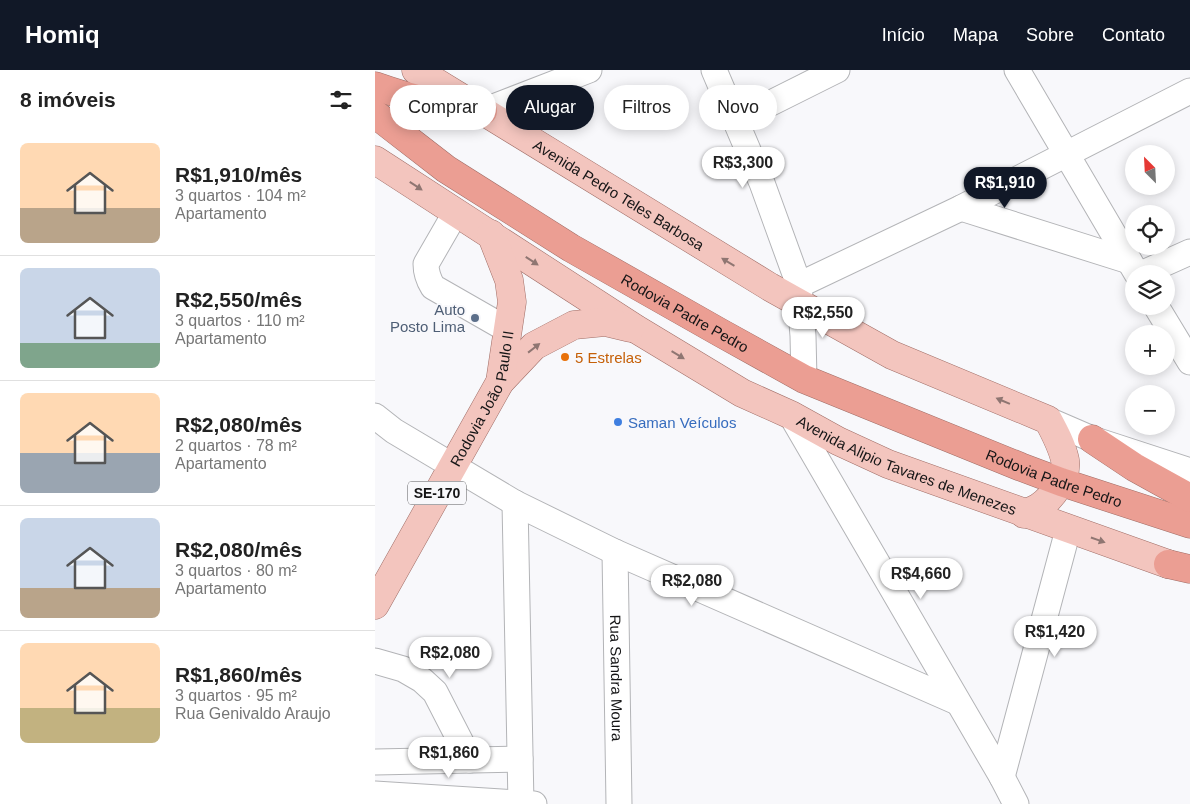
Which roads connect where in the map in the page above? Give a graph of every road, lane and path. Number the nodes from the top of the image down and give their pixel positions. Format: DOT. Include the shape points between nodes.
graph roads {
  1 [pos="416,70"];
  2 [pos="589,70"];
  3 [pos="714,70"];
  4 [pos="837,70"];
  5 [pos="1017,70"];
  6 [pos="441,85"];
  7 [pos="720,85"];
  8 [pos="375,86"];
  9 [pos="390,91"];
  10 [pos="1190,91"];
  11 [pos="777,99"];
  12 [pos="496,106"];
  13 [pos="375,114"];
  14 [pos="496,119"];
  15 [pos="739,130"];
  16 [pos="1067,156"];
  17 [pos="375,160"];
  18 [pos="961,208"];
  19 [pos="456,212"];
  20 [pos="491,234"];
  21 [pos="1190,252"];
  22 [pos="1133,265"];
  23 [pos="1151,265"];
  24 [pos="1125,266"];
  25 [pos="799,293"];
  26 [pos="1161,315"];
  27 [pos="636,329"];
  28 [pos="508,330"];
  29 [pos="1190,362"];
  30 [pos="804,379"];
  31 [pos="500,382"];
  32 [pos="791,415"];
  33 [pos="375,416"];
  34 [pos="1048,420"];
  35 [pos="1092,439"];
  36 [pos="452,465"];
  37 [pos="1190,471"];
  38 [pos="1061,482"];
  39 [pos="1190,498"];
  40 [pos="515,503"];
  41 [pos="1024,514"];
  42 [pos="1190,524"];
  43 [pos="1068,530"];
  44 [pos="615,552"];
  45 [pos="1183,568"];
  46 [pos="382,578"];
  47 [pos="375,604"];
  48 [pos="375,661"];
  49 [pos="957,702"];
  50 [pos="470,760"];
  51 [pos="520,760"];
  52 [pos="376,770"];
  53 [pos="1002,777"];
  54 [pos="375,794"];
  55 [pos="521,804"];
  56 [pos="534,804"];
  57 [pos="619,804"];
  58 [pos="1016,804"];
  1 -- 6 [label="main road, Avenida Pedro Teles Barbosa"];
  2 -- 12 [label="street"];
  3 -- 7 [label="street"];
  4 -- 11 [label="street"];
  5 -- 16 [label="street"];
  8 -- 9 [label="highway"];
  10 -- 16 [label="street"];
  13 -- 30 [label="highway, Rodovia Padre Pedro" via="446,169 571,248"];
  25 -- 14 [label="main road, Avenida Pedro Teles Barbosa, one-way" via="770,287"];
  15 -- 25 [label="street" via="762,183"];
  16 -- 18 [label="street"];
  16 -- 22 [label="street"];
  17 -- 19 [label="main road, one-way"];
  18 -- 24 [label="street"];
  18 -- 25 [label="street"];
  19 -- 20 [label="main road"];
  19 -- 28 [label="street" via="426,264 428,280"];
  20 -- 27 [label="main road, one-way"];
  20 -- 28 [label="main road, Rodovia João Paulo II" via="509,280 512,302"];
  21 -- 23 [label="street"];
  25 -- 30 [label="street"];
  34 -- 25 [label="main road, one-way" via="893,355"];
  26 -- 29 [label="street"];
  31 -- 27 [label="main road, one-way" via="534,346 574,325 605,322"];
  27 -- 32 [label="main road, Avenida Alipio Tavares de Menezes, one-way" via="741,393"];
  28 -- 31 [label="main road, Rodovia João Paulo II"];
  30 -- 38 [label="highway, Rodovia Padre Pedro"];
  31 -- 36 [label="main road, Rodovia João Paulo II / SE-170"];
  32 -- 41 [label="main road, Avenida Alipio Tavares de Menezes" via="889,464"];
  32 -- 49 [label="street"];
  33 -- 36 [label="street"];
  34 -- 35 [label="street"];
  34 -- 38 [label="main road" via="1061,444 1065,463"];
  35 -- 37 [label="street"];
  35 -- 39 [label="highway"];
  36 -- 40 [label="street"];
  36 -- 46 [label="main road, Rodovia João Paulo II / SE-170"];
  38 -- 41 [label="main road" via="1051,496"];
  38 -- 42 [label="highway, Rodovia Padre Pedro"];
  40 -- 44 [label="street"];
  40 -- 51 [label="street"];
  41 -- 43 [label="main road, Avenida Alipio Tavares de Menezes"];
  43 -- 45 [label="main road, Avenida Alipio Tavares de Menezes, one-way"];
  43 -- 53 [label="street"];
  44 -- 49 [label="street"];
  44 -- 57 [label="street, Rua Sandra Moura"];
  46 -- 47 [label="main road, Rodovia João Paulo II / SE-170"];
  48 -- 50 [label="street" via="403,669 435,692"];
  49 -- 53 [label="street"];
  50 -- 51 [label="street"];
  50 -- 52 [label="street"];
  51 -- 55 [label="street"];
  53 -- 58 [label="street"];
  54 -- 55 [label="street"];
  55 -- 56 [label="street"];
}
